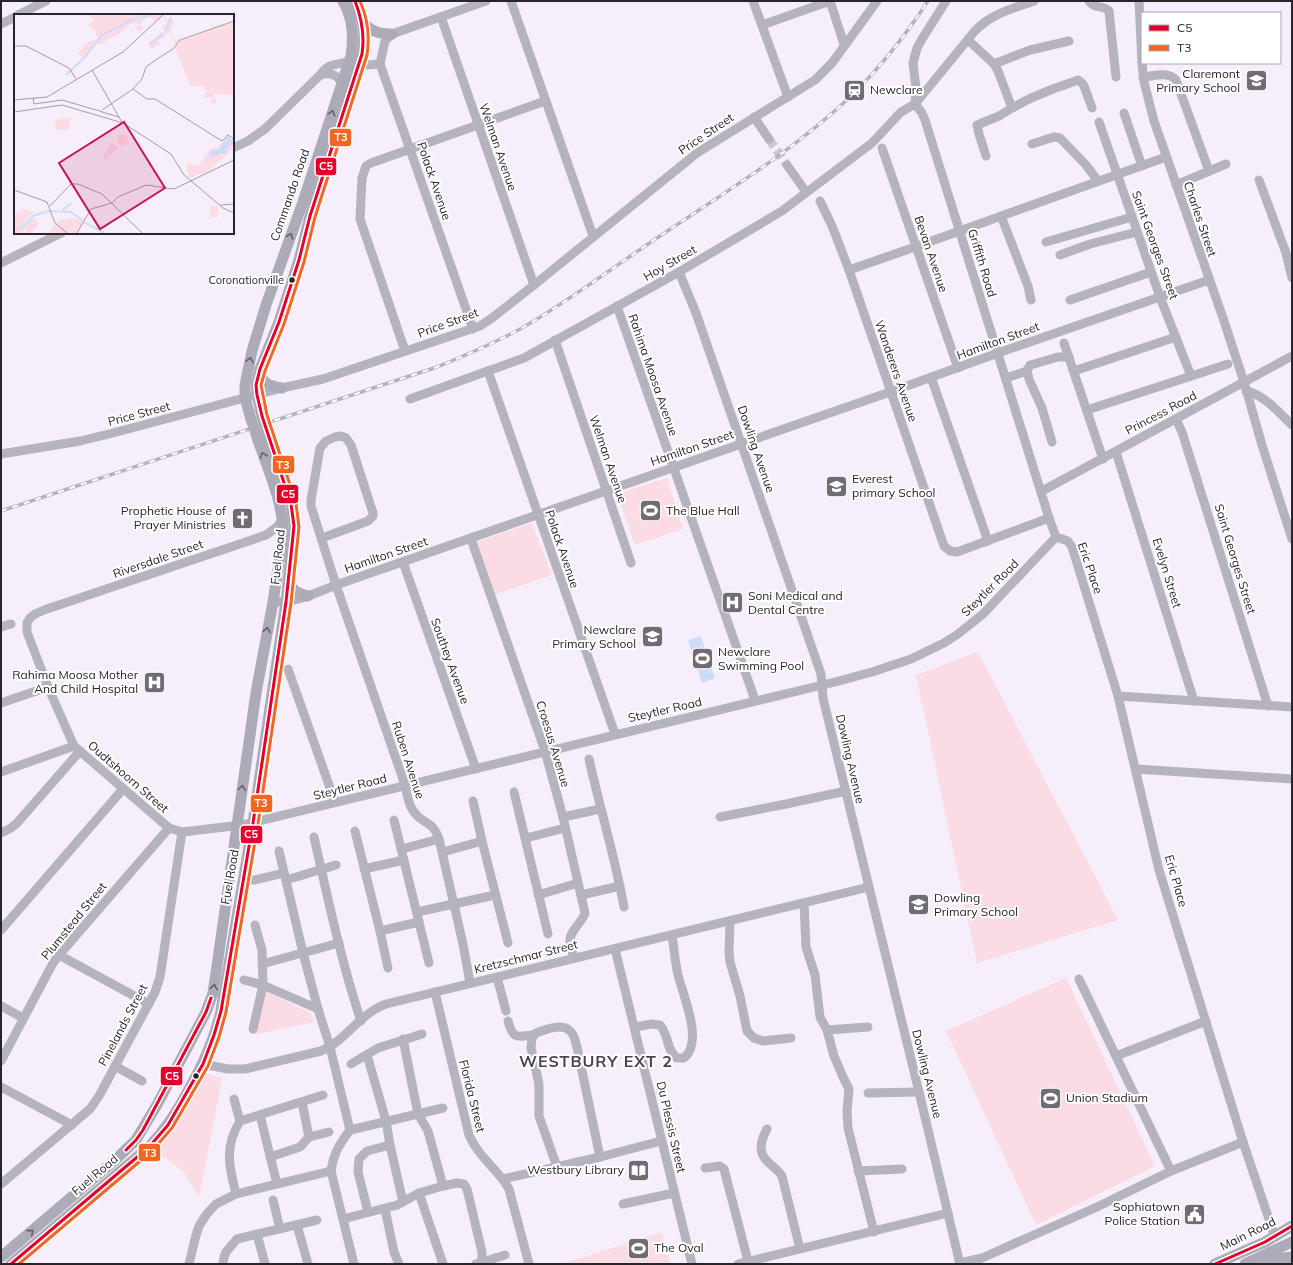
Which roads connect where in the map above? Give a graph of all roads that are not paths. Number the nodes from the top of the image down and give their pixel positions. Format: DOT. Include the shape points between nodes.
graph roads {
  1 [pos="46,1"];
  2 [pos="343,1"];
  3 [pos="355,1"];
  4 [pos="486,1"];
  5 [pos="511,1"];
  6 [pos="753,1"];
  7 [pos="830,1"];
  8 [pos="877,1"];
  9 [pos="946,1"];
  10 [pos="1034,1"];
  11 [pos="1089,1"];
  12 [pos="1139,1"];
  13 [pos="1020,4"];
  14 [pos="20,14"];
  15 [pos="14,17"];
  16 [pos="441,17"];
  17 [pos="363,23"];
  18 [pos="1,24"];
  19 [pos="762,25"];
  20 [pos="389,37"];
  21 [pos="968,40"];
  22 [pos="1069,41"];
  23 [pos="1141,42"];
  24 [pos="844,44"];
  25 [pos="353,64"];
  26 [pos="380,64"];
  27 [pos="994,64"];
  28 [pos="1142,64"];
  29 [pos="320,75"];
  30 [pos="1116,77"];
  31 [pos="1144,77"];
  32 [pos="342,84"];
  33 [pos="788,97"];
  34 [pos="545,101"];
  35 [pos="915,104"];
  36 [pos="1012,108"];
  37 [pos="1092,108"];
  38 [pos="1124,113"];
  39 [pos="754,117"];
  40 [pos="1099,122"];
  41 [pos="478,125"];
  42 [pos="769,139"];
  43 [pos="1032,144"];
  44 [pos="234,148"];
  45 [pos="882,148"];
  46 [pos="410,149"];
  47 [pos="986,156"];
  48 [pos="1166,157"];
  49 [pos="1226,164"];
  50 [pos="787,165"];
  51 [pos="1142,166"];
  52 [pos="1209,171"];
  53 [pos="1117,175"];
  54 [pos="1259,180"];
  55 [pos="1098,181"];
  56 [pos="1176,185"];
  57 [pos="806,192"];
  58 [pos="820,201"];
  59 [pos="1001,216"];
  60 [pos="1132,217"];
  61 [pos="959,231"];
  62 [pos="1137,232"];
  63 [pos="59,234"];
  64 [pos="593,236"];
  65 [pos="1046,242"];
  66 [pos="915,247"];
  67 [pos="1289,252"];
  68 [pos="1060,255"];
  69 [pos="1,263"];
  70 [pos="848,270"];
  71 [pos="679,272"];
  72 [pos="1151,272"];
  73 [pos="1292,278"];
  74 [pos="1209,280"];
  75 [pos="534,285"];
  76 [pos="1160,297"];
  77 [pos="1031,300"];
  78 [pos="1070,300"];
  79 [pos="616,306"];
  80 [pos="473,329"];
  81 [pos="1176,337"];
  82 [pos="555,340"];
  83 [pos="1064,343"];
  84 [pos="405,351"];
  85 [pos="998,353"];
  86 [pos="1292,356"];
  87 [pos="1069,357"];
  88 [pos="1228,364"];
  89 [pos="958,368"];
  90 [pos="260,369"];
  91 [pos="488,371"];
  92 [pos="1074,371"];
  93 [pos="1027,372"];
  94 [pos="1190,376"];
  95 [pos="931,377"];
  96 [pos="1006,378"];
  97 [pos="1245,386"];
  98 [pos="282,388"];
  99 [pos="890,392"];
  100 [pos="257,395"];
  101 [pos="245,398"];
  102 [pos="410,399"];
  103 [pos="1087,410"];
  104 [pos="1176,419"];
  105 [pos="1292,424"];
  106 [pos="1052,442"];
  107 [pos="741,444"];
  108 [pos="1116,452"];
  109 [pos="1,454"];
  110 [pos="1103,458"];
  111 [pos="673,468"];
  112 [pos="1042,491"];
  113 [pos="606,492"];
  114 [pos="1284,514"];
  115 [pos="538,515"];
  116 [pos="1049,518"];
  117 [pos="283,519"];
  118 [pos="1292,521"];
  119 [pos="266,535"];
  120 [pos="1056,537"];
  121 [pos="322,538"];
  122 [pos="471,539"];
  123 [pos="1292,539"];
  124 [pos="988,541"];
  125 [pos="281,553"];
  126 [pos="402,562"];
  127 [pos="631,563"];
  128 [pos="288,579"];
  129 [pos="336,585"];
  130 [pos="308,596"];
  131 [pos="273,602"];
  132 [pos="286,602"];
  133 [pos="58,606"];
  134 [pos="11,624"];
  135 [pos="1,627"];
  136 [pos="288,669"];
  137 [pos="822,685"];
  138 [pos="48,687"];
  139 [pos="1118,696"];
  140 [pos="755,700"];
  141 [pos="1194,701"];
  142 [pos="1,703"];
  143 [pos="1268,706"];
  144 [pos="1292,708"];
  145 [pos="615,734"];
  146 [pos="77,749"];
  147 [pos="545,751"];
  148 [pos="58,752"];
  149 [pos="589,759"];
  150 [pos="66,767"];
  151 [pos="476,768"];
  152 [pos="1136,769"];
  153 [pos="1,772"];
  154 [pos="1292,779"];
  155 [pos="405,785"];
  156 [pos="123,789"];
  157 [pos="846,791"];
  158 [pos="514,792"];
  159 [pos="473,801"];
  160 [pos="335,802"];
  161 [pos="600,808"];
  162 [pos="720,817"];
  163 [pos="562,818"];
  164 [pos="394,820"];
  165 [pos="253,823"];
  166 [pos="237,826"];
  167 [pos="169,828"];
  168 [pos="565,828"];
  169 [pos="355,831"];
  170 [pos="182,832"];
  171 [pos="1,833"];
  172 [pos="314,837"];
  173 [pos="526,838"];
  174 [pos="439,839"];
  175 [pos="482,841"];
  176 [pos="402,849"];
  177 [pos="279,851"];
  178 [pos="443,852"];
  179 [pos="404,860"];
  180 [pos="336,865"];
  181 [pos="321,869"];
  182 [pos="364,869"];
  183 [pos="285,876"];
  184 [pos="243,880"];
  185 [pos="578,883"];
  186 [pos="620,886"];
  187 [pos="868,887"];
  188 [pos="495,894"];
  189 [pos="538,895"];
  190 [pos="581,895"];
  191 [pos="804,903"];
  192 [pos="455,904"];
  193 [pos="624,907"];
  194 [pos="417,912"];
  195 [pos="730,921"];
  196 [pos="419,922"];
  197 [pos="255,925"];
  198 [pos="1,930"];
  199 [pos="380,931"];
  200 [pos="548,934"];
  201 [pos="672,935"];
  202 [pos="339,943"];
  203 [pos="508,943"];
  204 [pos="615,949"];
  205 [pos="303,953"];
  206 [pos="59,955"];
  207 [pos="574,958"];
  208 [pos="429,963"];
  209 [pos="262,964"];
  210 [pos="388,968"];
  211 [pos="497,977"];
  212 [pos="1079,979"];
  213 [pos="244,980"];
  214 [pos="470,983"];
  215 [pos="263,984"];
  216 [pos="435,992"];
  217 [pos="149,1004"];
  218 [pos="1,1006"];
  219 [pos="318,1009"];
  220 [pos="506,1011"];
  221 [pos="23,1018"];
  222 [pos="361,1020"];
  223 [pos="508,1021"];
  224 [pos="1206,1021"];
  225 [pos="868,1027"];
  226 [pos="635,1028"];
  227 [pos="253,1029"];
  228 [pos="827,1030"];
  229 [pos="422,1034"];
  230 [pos="533,1035"];
  231 [pos="791,1038"];
  232 [pos="403,1039"];
  233 [pos="330,1047"];
  234 [pos="367,1055"];
  235 [pos="1116,1056"];
  236 [pos="1,1061"];
  237 [pos="203,1064"];
  238 [pos="351,1064"];
  239 [pos="115,1066"];
  240 [pos="142,1081"];
  241 [pos="1,1087"];
  242 [pos="920,1092"];
  243 [pos="868,1093"];
  244 [pos="323,1095"];
  245 [pos="234,1100"];
  246 [pos="302,1102"];
  247 [pos="443,1108"];
  248 [pos="418,1114"];
  249 [pos="260,1115"];
  250 [pos="240,1121"];
  251 [pos="386,1121"];
  252 [pos="72,1125"];
  253 [pos="768,1129"];
  254 [pos="350,1130"];
  255 [pos="329,1132"];
  256 [pos="309,1137"];
  257 [pos="661,1141"];
  258 [pos="1243,1142"];
  259 [pos="390,1145"];
  260 [pos="270,1157"];
  261 [pos="600,1157"];
  262 [pos="557,1167"];
  263 [pos="705,1168"];
  264 [pos="902,1169"];
  265 [pos="858,1171"];
  266 [pos="1170,1171"];
  267 [pos="331,1172"];
  268 [pos="503,1179"];
  269 [pos="1,1184"];
  270 [pos="277,1184"];
  271 [pos="443,1186"];
  272 [pos="419,1193"];
  273 [pos="674,1193"];
  274 [pos="236,1194"];
  275 [pos="273,1200"];
  276 [pos="403,1202"];
  277 [pos="623,1204"];
  278 [pos="385,1209"];
  279 [pos="368,1212"];
  280 [pos="948,1213"];
  281 [pos="343,1219"];
  282 [pos="317,1220"];
  283 [pos="297,1225"];
  284 [pos="1292,1226"];
  285 [pos="280,1228"];
  286 [pos="874,1232"];
  287 [pos="257,1234"];
  288 [pos="1275,1236"];
  289 [pos="1291,1243"];
  290 [pos="800,1249"];
  291 [pos="505,1255"];
  292 [pos="1,1257"];
  293 [pos="1292,1257"];
  294 [pos="748,1261"];
  295 [pos="480,1263"];
  296 [pos="960,1263"];
  297 [pos="1248,1263"];
  298 [pos="11,1264"];
  299 [pos="189,1264"];
  300 [pos="223,1264"];
  301 [pos="264,1264"];
  302 [pos="308,1264"];
  303 [pos="354,1264"];
  304 [pos="399,1264"];
  305 [pos="443,1264"];
  306 [pos="528,1264"];
  307 [pos="692,1264"];
  308 [pos="738,1264"];
  309 [pos="1215,1264"];
  1 -- 14 [label="street"];
  2 -- 25 [label="main road, Commando Road" via="352,24"];
  3 -- 17 [label="main road, Commando Road"];
  4 -- 16 [label="street"];
  5 -- 34 [label="street"];
  6 -- 19 [label="street"];
  7 -- 19 [label="street"];
  7 -- 24 [label="street"];
  8 -- 24 [label="street"];
  9 -- 35 [label="street" via="915,55"];
  10 -- 13 [label="street, Hoy Street"];
  11 -- 30 [label="street" via="1093,6 1104,7 1109,11"];
  12 -- 23 [label="street, Charles Street"];
  13 -- 21 [label="street, Hoy Street" via="989,18"];
  15 -- 18 [label="street"];
  16 -- 20 [label="street"];
  16 -- 41 [label="street, Welman Avenue"];
  17 -- 20 [label="main road"];
  17 -- 25 [label="main road, Commando Road" via="364,47"];
  19 -- 33 [label="street"];
  20 -- 26 [label="street"];
  21 -- 27 [label="street"];
  21 -- 35 [label="street, Hoy Street"];
  22 -- 27 [label="street" via="1030,50"];
  24 -- 33 [label="street, Price Street" via="821,75"];
  25 -- 26 [label="street"];
  25 -- 29 [label="street" via="330,66"];
  25 -- 32 [label="main road, Commando Road"];
  25 -- 90 [label="main road, Commando Road" via="297,266"];
  26 -- 46 [label="street, Polack Avenue"];
  27 -- 36 [label="street"];
  28 -- 31 [label="street, Charles Street"];
  29 -- 32 [label="street" via="332,74"];
  29 -- 44 [label="street" via="264,129"];
  31 -- 48 [label="street, Charles Street" via="1148,100"];
  31 -- 52 [label="street" via="1174,77"];
  101 -- 32 [label="main road, Commando Road, one-way" via="251,357 266,305"];
  33 -- 39 [label="street, Price Street"];
  34 -- 41 [label="street"];
  34 -- 64 [label="street"];
  35 -- 57 [label="street, Hoy Street" via="901,112 872,143"];
  35 -- 61 [label="street, Griffith Road" via="925,120"];
  36 -- 37 [label="street" via="1078,80 1084,86"];
  36 -- 47 [label="street" via="978,125"];
  38 -- 51 [label="street"];
  39 -- 42 [label="street"];
  39 -- 64 [label="street, Price Street" via="697,153"];
  40 -- 53 [label="street, Saint Georges Street"];
  41 -- 46 [label="street"];
  41 -- 75 [label="street, Welman Avenue"];
  43 -- 55 [label="street" via="1054,137 1060,138"];
  45 -- 66 [label="street, Bevan Avenue"];
  46 -- 80 [label="street, Polack Avenue"];
  46 -- 84 [label="street" via="366,166 362,178 360,219"];
  48 -- 51 [label="street"];
  48 -- 56 [label="street, Charles Street"];
  49 -- 52 [label="street"];
  50 -- 57 [label="street"];
  51 -- 53 [label="street"];
  52 -- 56 [label="street"];
  53 -- 55 [label="street"];
  53 -- 60 [label="street, Saint Georges Street"];
  54 -- 67 [label="street"];
  55 -- 59 [label="street"];
  56 -- 74 [label="street, Charles Street"];
  57 -- 71 [label="street, Hoy Street" via="775,215"];
  58 -- 70 [label="street, Wanderers Avenue"];
  59 -- 61 [label="street"];
  59 -- 77 [label="street"];
  60 -- 62 [label="street, Saint Georges Street"];
  60 -- 65 [label="street"];
  61 -- 66 [label="street"];
  61 -- 85 [label="street, Griffith Road"];
  62 -- 68 [label="street"];
  62 -- 72 [label="street, Saint Georges Street"];
  63 -- 69 [label="street"];
  64 -- 75 [label="street, Price Street"];
  66 -- 70 [label="street"];
  66 -- 89 [label="street, Bevan Avenue"];
  67 -- 73 [label="street"];
  70 -- 99 [label="street, Wanderers Avenue"];
  71 -- 79 [label="street, Hoy Street"];
  71 -- 107 [label="street, Dowling Avenue" via="696,313"];
  72 -- 76 [label="street, Saint Georges Street"];
  72 -- 78 [label="street"];
  74 -- 76 [label="street, Hamilton Street"];
  74 -- 97 [label="street, Charles Street"];
  75 -- 80 [label="street, Price Street" via="487,322"];
  76 -- 81 [label="street, Saint Georges Street"];
  76 -- 85 [label="street, Hamilton Street"];
  79 -- 82 [label="street, Hoy Street"];
  79 -- 111 [label="street, Rahima Moosa Avenue"];
  80 -- 84 [label="street, Price Street"];
  81 -- 92 [label="street"];
  81 -- 94 [label="street, Saint Georges Street"];
  82 -- 91 [label="street, Hoy Street" via="518,361"];
  82 -- 113 [label="street, Welman Avenue"];
  83 -- 87 [label="street"];
  84 -- 98 [label="street, Price Street" via="323,379"];
  85 -- 89 [label="street, Hamilton Street"];
  85 -- 96 [label="street, Griffith Road"];
  86 -- 97 [label="street, Princess Road"];
  87 -- 92 [label="street"];
  87 -- 93 [label="street" via="1058,357 1030,365"];
  88 -- 94 [label="street"];
  89 -- 95 [label="street, Hamilton Street"];
  90 -- 98 [label="main road" via="260,376 264,382"];
  90 -- 100 [label="main road, Commando Road" via="256,385"];
  91 -- 102 [label="street, Hoy Street"];
  91 -- 115 [label="street, Polack Avenue"];
  92 -- 103 [label="street"];
  93 -- 96 [label="street"];
  93 -- 106 [label="street" via="1028,380 1042,408"];
  94 -- 103 [label="street"];
  95 -- 99 [label="street, Hamilton Street"];
  95 -- 124 [label="street"];
  96 -- 112 [label="street, Griffith Road"];
  97 -- 104 [label="street, Princess Road"];
  97 -- 105 [label="street"];
  97 -- 114 [label="street, Charles Street"];
  98 -- 100 [label="street, Price Street"];
  99 -- 107 [label="street, Hamilton Street"];
  99 -- 124 [label="street, Wanderers Avenue" via="944,546 950,551 957,552"];
  100 -- 101 [label="street, Price Street"];
  100 -- 128 [label="main road, Fuel Road, bridge" via="294,520"];
  101 -- 109 [label="street, Price Street" via="80,441"];
  117 -- 101 [label="main road, Fuel Road, one-way, bridge"];
  103 -- 110 [label="street"];
  104 -- 108 [label="street, Princess Road"];
  104 -- 143 [label="street, Saint Georges Street"];
  107 -- 111 [label="street, Hamilton Street"];
  107 -- 137 [label="street, Dowling Avenue" via="811,641"];
  108 -- 110 [label="street, Princess Road"];
  108 -- 141 [label="street, Evelyn Street"];
  110 -- 112 [label="street, Princess Road"];
  111 -- 113 [label="street, Hamilton Street"];
  111 -- 140 [label="street, Rahima Moosa Avenue"];
  112 -- 116 [label="street, Griffith Road"];
  113 -- 115 [label="street, Hamilton Street"];
  113 -- 127 [label="street, Welman Avenue"];
  114 -- 118 [label="street"];
  114 -- 123 [label="street, Charles Street"];
  115 -- 122 [label="street, Hamilton Street"];
  115 -- 145 [label="street, Polack Avenue"];
  116 -- 120 [label="street, Griffith Road"];
  116 -- 124 [label="street"];
  117 -- 119 [label="street, Riversdale Street"];
  117 -- 125 [label="main road, Fuel Road"];
  119 -- 125 [label="street" via="278,539"];
  119 -- 133 [label="street, Riversdale Street"];
  120 -- 137 [label="street, Steytler Road" via="983,614 953,637 917,657 894,666"];
  120 -- 139 [label="street, Eric Place" via="1068,541 1072,547"];
  121 -- 121 [label="street, Ruben Avenue" via="368,521 373,516 351,445 342,436 326,441 319,452 311,500 312,511"];
  121 -- 129 [label="street, Ruben Avenue"];
  122 -- 126 [label="street, Hamilton Street"];
  122 -- 147 [label="street, Croesus Avenue"];
  125 -- 131 [label="main road, Fuel Road"];
  126 -- 129 [label="street, Hamilton Street"];
  126 -- 151 [label="street, Southey Avenue"];
  128 -- 130 [label="main road" via="294,590"];
  128 -- 132 [label="main road, Fuel Road"];
  129 -- 130 [label="street, Hamilton Street"];
  129 -- 155 [label="street, Ruben Avenue"];
  130 -- 132 [label="street, Hamilton Street"];
  131 -- 132 [label="street, Hamilton Street"];
  166 -- 131 [label="main road, Fuel Road, one-way" via="256,693"];
  132 -- 165 [label="main road, Fuel Road"];
  133 -- 138 [label="street, Oudtshoorn Street" via="35,614 27,623 27,632"];
  134 -- 135 [label="street"];
  136 -- 160 [label="street"];
  137 -- 140 [label="street, Steytler Road"];
  137 -- 157 [label="street, Dowling Avenue"];
  138 -- 142 [label="street"];
  138 -- 146 [label="street, Oudtshoorn Street"];
  139 -- 141 [label="street"];
  139 -- 152 [label="street, Eric Place"];
  140 -- 145 [label="street, Steytler Road"];
  141 -- 143 [label="street"];
  143 -- 144 [label="street"];
  145 -- 147 [label="street, Steytler Road"];
  146 -- 148 [label="street"];
  146 -- 150 [label="street"];
  146 -- 156 [label="street, Oudtshoorn Street"];
  147 -- 151 [label="street, Steytler Road"];
  147 -- 163 [label="street, Croesus Avenue"];
  148 -- 150 [label="street"];
  148 -- 153 [label="street"];
  149 -- 161 [label="street"];
  150 -- 171 [label="street" via="17,823"];
  151 -- 155 [label="street, Steytler Road"];
  152 -- 154 [label="street"];
  152 -- 224 [label="street, Eric Place" via="1159,870"];
  155 -- 160 [label="street, Steytler Road"];
  155 -- 174 [label="street, Ruben Avenue" via="412,810 434,827"];
  156 -- 167 [label="street, Oudtshoorn Street"];
  156 -- 198 [label="street"];
  157 -- 162 [label="street"];
  157 -- 187 [label="street, Dowling Avenue"];
  158 -- 173 [label="street"];
  159 -- 175 [label="street"];
  160 -- 165 [label="street, Steytler Road"];
  161 -- 163 [label="street"];
  161 -- 186 [label="street"];
  163 -- 168 [label="street, Croesus Avenue"];
  164 -- 176 [label="street"];
  165 -- 166 [label="street, Steytler Road"];
  165 -- 184 [label="main road, Fuel Road"];
  166 -- 170 [label="street, Oudtshoorn Street"];
  292 -- 166 [label="main road, Fuel Road, one-way" via="130,1147 143,1130 206,1012 213,993"];
  167 -- 170 [label="street, Oudtshoorn Street"];
  167 -- 206 [label="street, Plumstead Street"];
  168 -- 173 [label="street"];
  168 -- 185 [label="street, Croesus Avenue"];
  169 -- 182 [label="street"];
  170 -- 217 [label="street, Pinelands Street" via="160,977"];
  172 -- 181 [label="street"];
  173 -- 189 [label="street"];
  174 -- 176 [label="street"];
  174 -- 178 [label="street, Ruben Avenue"];
  175 -- 178 [label="street"];
  175 -- 188 [label="street"];
  176 -- 179 [label="street"];
  177 -- 183 [label="street"];
  178 -- 192 [label="street, Ruben Avenue"];
  179 -- 182 [label="street"];
  179 -- 194 [label="street"];
  180 -- 181 [label="street"];
  181 -- 183 [label="street"];
  181 -- 202 [label="street"];
  182 -- 199 [label="street"];
  183 -- 184 [label="street"];
  183 -- 205 [label="street"];
  184 -- 237 [label="main road, Fuel Road" via="221,1011"];
  185 -- 189 [label="street"];
  185 -- 190 [label="street, Croesus Avenue"];
  186 -- 190 [label="street"];
  186 -- 193 [label="street"];
  187 -- 191 [label="street, Kretzschmar Street"];
  187 -- 242 [label="street, Dowling Avenue"];
  188 -- 192 [label="street"];
  188 -- 203 [label="street"];
  189 -- 200 [label="street"];
  190 -- 207 [label="street, Croesus Avenue" via="584,917 570,937"];
  191 -- 195 [label="street, Kretzschmar Street"];
  191 -- 228 [label="street" via="806,947 815,975 820,1017"];
  192 -- 194 [label="street"];
  192 -- 214 [label="street, Ruben Avenue"];
  194 -- 196 [label="street"];
  195 -- 201 [label="street, Kretzschmar Street"];
  195 -- 231 [label="street" via="730,962 747,1031 754,1038 763,1041"];
  196 -- 199 [label="street"];
  196 -- 208 [label="street"];
  197 -- 209 [label="street" via="262,950"];
  199 -- 210 [label="street"];
  201 -- 204 [label="street, Kretzschmar Street"];
  201 -- 226 [label="street" via="678,973 690,1015 690,1051 684,1058 673,1055 660,1025"];
  202 -- 205 [label="street"];
  202 -- 222 [label="street"];
  204 -- 207 [label="street, Kretzschmar Street"];
  204 -- 226 [label="street, Du Plessis Street"];
  205 -- 209 [label="street"];
  205 -- 219 [label="street"];
  206 -- 217 [label="street"];
  206 -- 221 [label="street, Plumstead Street"];
  207 -- 211 [label="street, Kretzschmar Street"];
  209 -- 215 [label="street"];
  211 -- 214 [label="street, Kretzschmar Street"];
  211 -- 220 [label="street"];
  212 -- 235 [label="street"];
  213 -- 215 [label="street"];
  214 -- 216 [label="street, Kretzschmar Street"];
  215 -- 219 [label="street"];
  215 -- 227 [label="street"];
  216 -- 222 [label="street, Kretzschmar Street" via="380,1006"];
  216 -- 268 [label="street, Florida Street" via="468,1135 480,1155"];
  217 -- 239 [label="street, Pinelands Street"];
  218 -- 221 [label="street"];
  219 -- 233 [label="street"];
  221 -- 236 [label="street, Plumstead Street"];
  222 -- 233 [label="street, Kretzschmar Street"];
  223 -- 230 [label="street" via="514,1036"];
  224 -- 235 [label="street"];
  224 -- 258 [label="street, Eric Place"];
  225 -- 228 [label="street"];
  226 -- 257 [label="street, Du Plessis Street"];
  228 -- 265 [label="street" via="836,1061 849,1089 848,1128"];
  229 -- 232 [label="street"];
  230 -- 261 [label="street" via="558,1027 566,1027 572,1033"];
  230 -- 262 [label="street" via="531,1048 538,1084 539,1116"];
  232 -- 234 [label="street"];
  232 -- 248 [label="street"];
  233 -- 237 [label="street, Kretzschmar Street" via="245,1069 228,1069"];
  233 -- 254 [label="street"];
  234 -- 238 [label="street"];
  234 -- 251 [label="street"];
  235 -- 266 [label="street"];
  237 -- 298 [label="main road, Fuel Road" via="177,1112 157,1138"];
  239 -- 240 [label="street"];
  239 -- 252 [label="street, Pinelands Street" via="94,1104"];
  241 -- 252 [label="street"];
  242 -- 243 [label="street"];
  242 -- 280 [label="street, Dowling Avenue"];
  244 -- 246 [label="street"];
  245 -- 250 [label="street"];
  246 -- 249 [label="street"];
  246 -- 256 [label="street"];
  247 -- 248 [label="street"];
  248 -- 251 [label="street"];
  248 -- 271 [label="street" via="428,1132"];
  249 -- 250 [label="street"];
  249 -- 260 [label="street"];
  250 -- 274 [label="street" via="232,1138 229,1158"];
  251 -- 254 [label="street"];
  251 -- 259 [label="street"];
  252 -- 269 [label="street, Pinelands Street"];
  253 -- 290 [label="street" via="761,1143 762,1153 782,1176"];
  254 -- 267 [label="street" via="336,1151"];
  255 -- 256 [label="street"];
  256 -- 260 [label="street" via="300,1147"];
  257 -- 261 [label="street"];
  257 -- 273 [label="street, Du Plessis Street"];
  258 -- 266 [label="street"];
  258 -- 288 [label="street, Eric Place"];
  259 -- 276 [label="street"];
  259 -- 279 [label="street" via="367,1151 359,1159 358,1172"];
  260 -- 270 [label="street"];
  261 -- 262 [label="street"];
  262 -- 268 [label="street"];
  263 -- 294 [label="street" via="720,1166 724,1169"];
  264 -- 265 [label="street"];
  265 -- 286 [label="street"];
  266 -- 296 [label="street" via="1097,1208 982,1258"];
  267 -- 270 [label="street"];
  267 -- 281 [label="street"];
  268 -- 306 [label="street, Florida Street" via="512,1197"];
  270 -- 274 [label="street"];
  271 -- 272 [label="street"];
  271 -- 295 [label="street" via="461,1183 466,1186 482,1252"];
  272 -- 276 [label="street"];
  272 -- 305 [label="street"];
  273 -- 277 [label="street"];
  273 -- 307 [label="street, Du Plessis Street"];
  274 -- 299 [label="street" via="216,1204 206,1215 199,1226"];
  275 -- 285 [label="street"];
  276 -- 278 [label="street"];
  278 -- 279 [label="street"];
  278 -- 304 [label="street"];
  279 -- 281 [label="street"];
  280 -- 286 [label="street"];
  280 -- 296 [label="street, Dowling Avenue"];
  281 -- 303 [label="street"];
  282 -- 283 [label="street"];
  283 -- 285 [label="street"];
  283 -- 302 [label="street"];
  284 -- 288 [label="main road, Main Road"];
  285 -- 287 [label="street"];
  286 -- 290 [label="street"];
  287 -- 300 [label="street" via="237,1239 226,1252"];
  287 -- 301 [label="street"];
  288 -- 289 [label="main road"];
  288 -- 309 [label="main road, Main Road"];
  289 -- 297 [label="main road"];
  290 -- 294 [label="street"];
  291 -- 295 [label="street"];
  293 -- 297 [label="main road"];
  294 -- 308 [label="street"];
}
